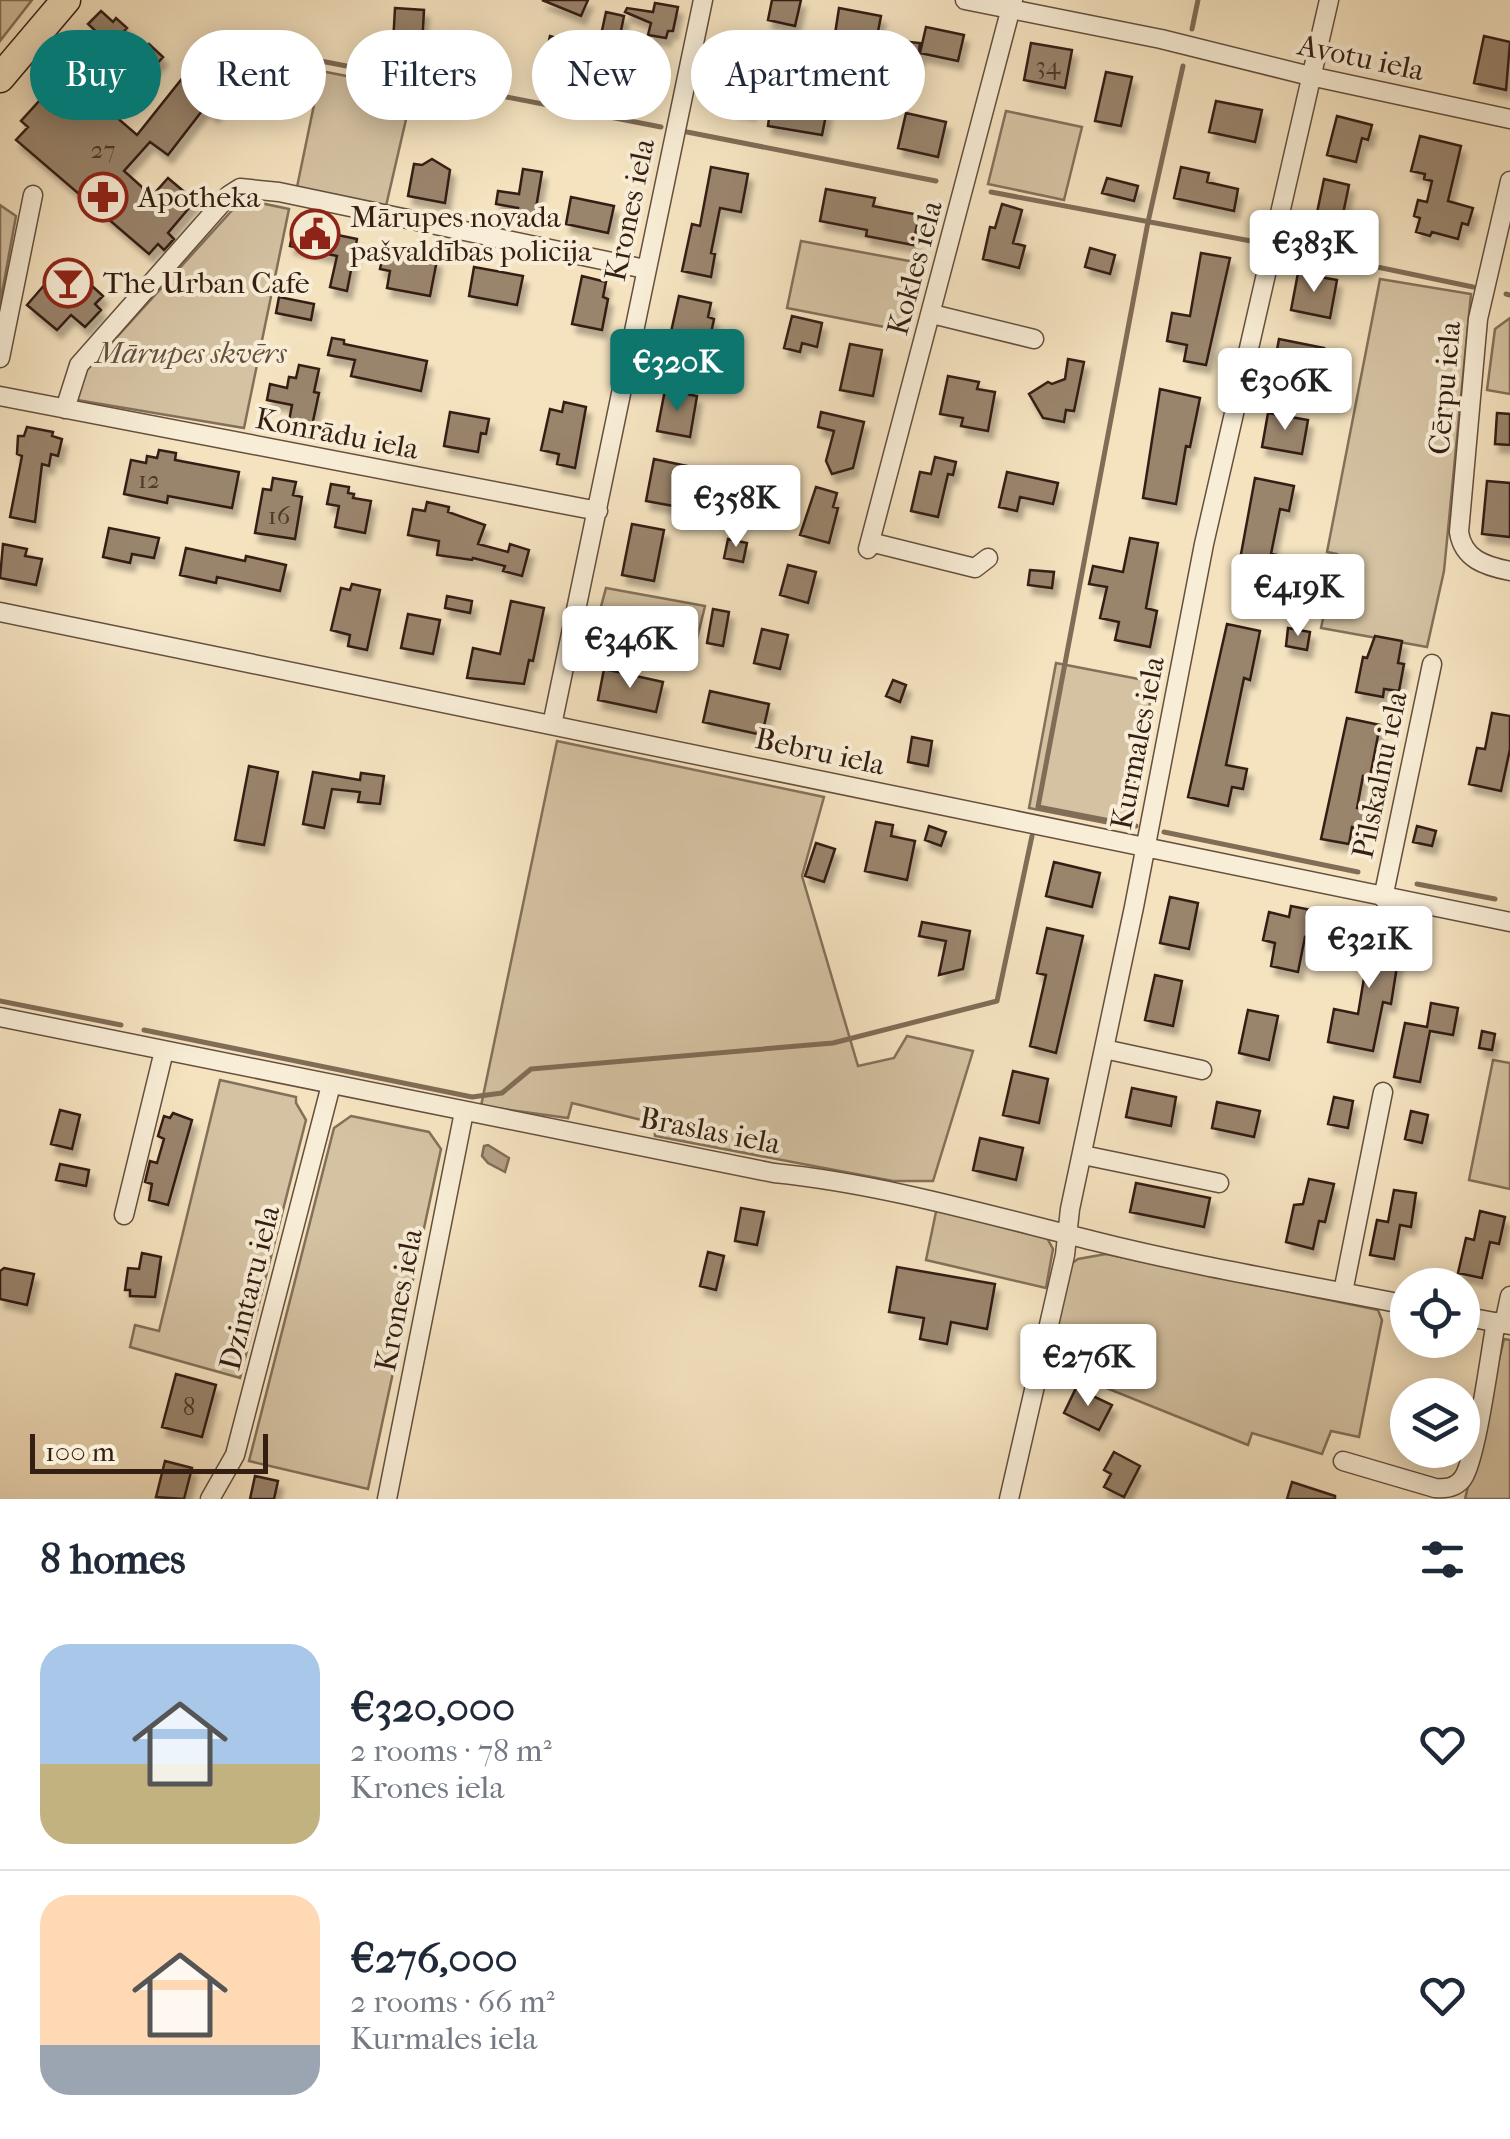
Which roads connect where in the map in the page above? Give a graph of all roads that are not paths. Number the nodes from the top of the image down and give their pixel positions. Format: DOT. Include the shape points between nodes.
graph roads {
  1 [pos="66,0"];
  2 [pos="703,0"];
  3 [pos="965,0"];
  4 [pos="1329,0"];
  5 [pos="1011,4"];
  6 [pos="1310,76"];
  7 [pos="0,78"];
  8 [pos="1510,119"];
  9 [pos="1510,181"];
  10 [pos="33,195"];
  11 [pos="645,269"];
  12 [pos="932,314"];
  13 [pos="1034,339"];
  14 [pos="0,358"];
  15 [pos="0,396"];
  16 [pos="65,409"];
  17 [pos="598,511"];
  18 [pos="988,558"];
  19 [pos="1510,571"];
  20 [pos="0,612"];
  21 [pos="1432,664"];
  22 [pos="552,725"];
  23 [pos="1146,848"];
  24 [pos="1383,898"];
  25 [pos="1510,922"];
  26 [pos="0,1017"];
  27 [pos="1104,1049"];
  28 [pos="164,1051"];
  29 [pos="1202,1070"];
  30 [pos="330,1085"];
  31 [pos="1383,1092"];
  32 [pos="464,1112"];
  33 [pos="1082,1155"];
  34 [pos="1219,1182"];
  35 [pos="124,1215"];
  36 [pos="1068,1234"];
  37 [pos="1342,1292"];
  38 [pos="1510,1296"];
  39 [pos="1390,1301"];
  40 [pos="1503,1324"];
  41 [pos="1343,1461"];
  42 [pos="210,1499"];
  43 [pos="387,1499"];
  44 [pos="1009,1499"];
  1 -- 7 [label="main road"];
  2 -- 11 [label="street, Krones iela"];
  3 -- 5 [label="street, Avotu iela"];
  4 -- 6 [label="street, Kurmales iela"];
  5 -- 6 [label="street, Avotu iela"];
  5 -- 12 [label="street, Kokles iela"];
  6 -- 8 [label="street, Avotu iela"];
  6 -- 23 [label="street, Kurmales iela" via="1208,525"];
  9 -- 19 [label="street, Cērpu iela" via="1478,319 1459,532 1471,557"];
  10 -- 14 [label="street"];
  11 -- 16 [label="street" via="240,188 79,365"];
  11 -- 17 [label="street, Krones iela"];
  12 -- 13 [label="street"];
  12 -- 18 [label="street, Kokles iela" via="869,546 976,568"];
  15 -- 16 [label="street, Konrādu iela"];
  16 -- 17 [label="street, Konrādu iela"];
  17 -- 22 [label="street, Krones iela"];
  20 -- 22 [label="street, Bebru iela"];
  21 -- 24 [label="street, Pilskalnu iela"];
  22 -- 23 [label="street, Bebru iela"];
  23 -- 24 [label="street, Bebru iela"];
  23 -- 27 [label="street, Kurmales iela"];
  24 -- 25 [label="street, Bebru iela"];
  26 -- 28 [label="street, Braslas iela"];
  27 -- 29 [label="street"];
  27 -- 33 [label="street, Kurmales iela"];
  28 -- 30 [label="street, Braslas iela"];
  28 -- 35 [label="street"];
  30 -- 32 [label="street, Braslas iela"];
  30 -- 42 [label="street, Dzintaru iela" via="236,1455"];
  31 -- 37 [label="street"];
  32 -- 36 [label="street, Braslas iela" via="828,1178"];
  32 -- 43 [label="street, Krones iela"];
  33 -- 34 [label="street"];
  33 -- 36 [label="street, Kurmales iela"];
  36 -- 37 [label="street, Braslas iela"];
  36 -- 44 [label="street, Kurmales iela"];
  37 -- 39 [label="street, Braslas iela"];
  38 -- 40 [label="street"];
  40 -- 41 [label="street" via="1459,1483 1435,1488"];
}
